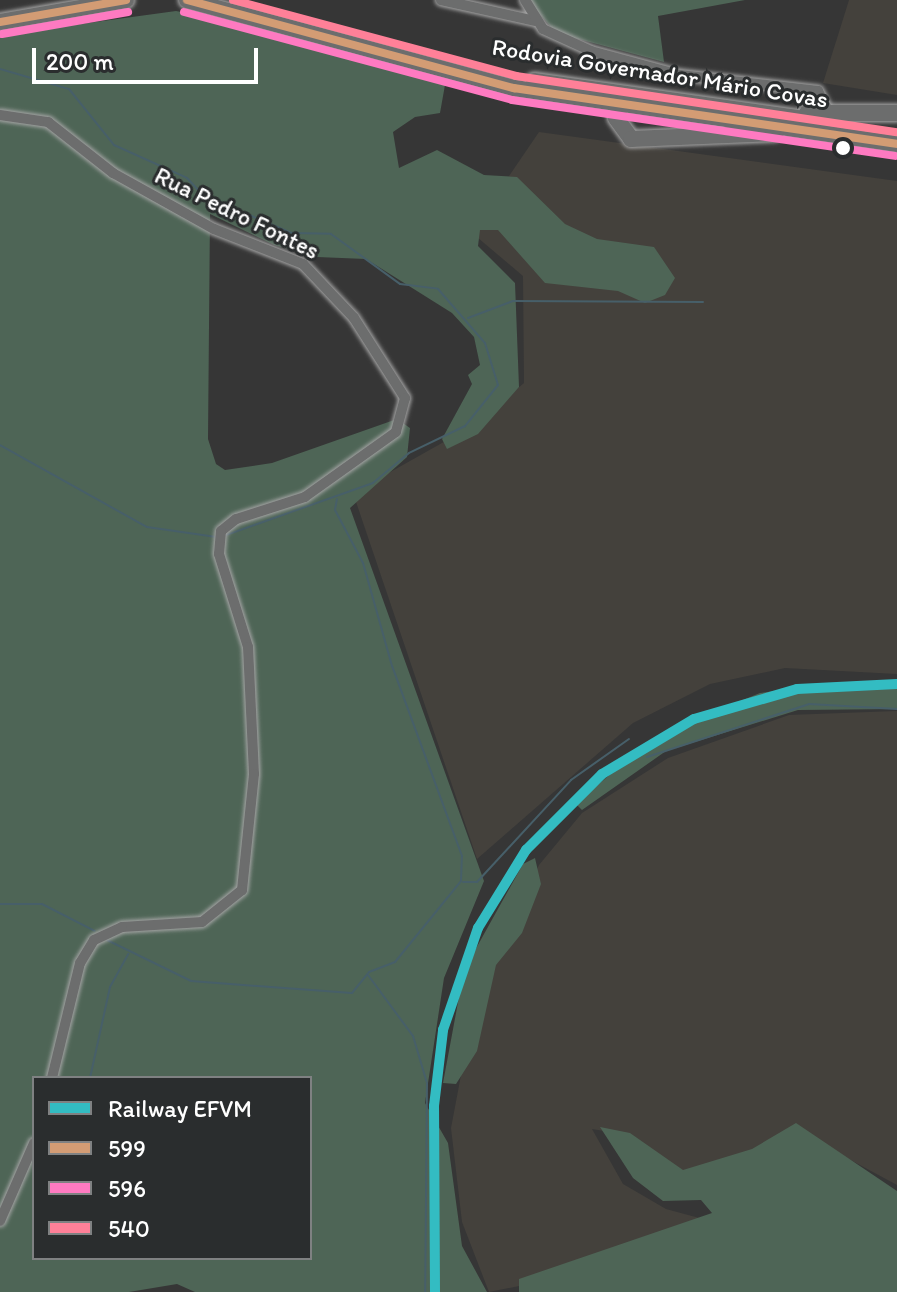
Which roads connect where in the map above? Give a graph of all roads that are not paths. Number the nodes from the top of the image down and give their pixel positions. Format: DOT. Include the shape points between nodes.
graph roads {
  1 [pos="59,0"];
  2 [pos="126,0"];
  3 [pos="187,0"];
  4 [pos="232,0"];
  5 [pos="441,0"];
  6 [pos="525,0"];
  7 [pos="0,12"];
  8 [pos="535,21"];
  9 [pos="0,22"];
  10 [pos="635,94"];
  11 [pos="618,106"];
  12 [pos="829,113"];
  13 [pos="897,113"];
  14 [pos="0,115"];
  15 [pos="794,123"];
  16 [pos="897,133"];
  17 [pos="897,144"];
  18 [pos="52,1076"];
  19 [pos="32,1148"];
  20 [pos="0,1221"];
  1 -- 7 [label="highway"];
  2 -- 9 [label="highway"];
  3 -- 11 [label="highway, Rodovia Governador Mário Covas" via="260,14 449,73"];
  4 -- 10 [label="highway, Rodovia Governador Mário Covas" via="504,75"];
  5 -- 8 [label="street"];
  6 -- 8 [label="street"];
  8 -- 12 [label="street" via="591,51 659,71 818,91"];
  10 -- 11 [label="highway"];
  10 -- 15 [label="highway, Rodovia Governador Mário Covas"];
  11 -- 15 [label="highway, Rodovia Governador Mário Covas"];
  11 -- 15 [label="highway" via="623,135 640,140"];
  12 -- 13 [label="highway"];
  12 -- 15 [label="highway"];
  14 -- 18 [label="street, Rua Pedro Fontes" via="48,122 113,173 214,229 303,264 354,318 404,387 405,417 396,432 305,497 236,519 219,537 248,647 254,774 242,890 202,922 122,927 94,940 80,963"];
  15 -- 16 [label="highway, Rodovia Governador Mário Covas"];
  15 -- 17 [label="highway, Rodovia Governador Mário Covas"];
  19 -- 20 [label="street"];
}
